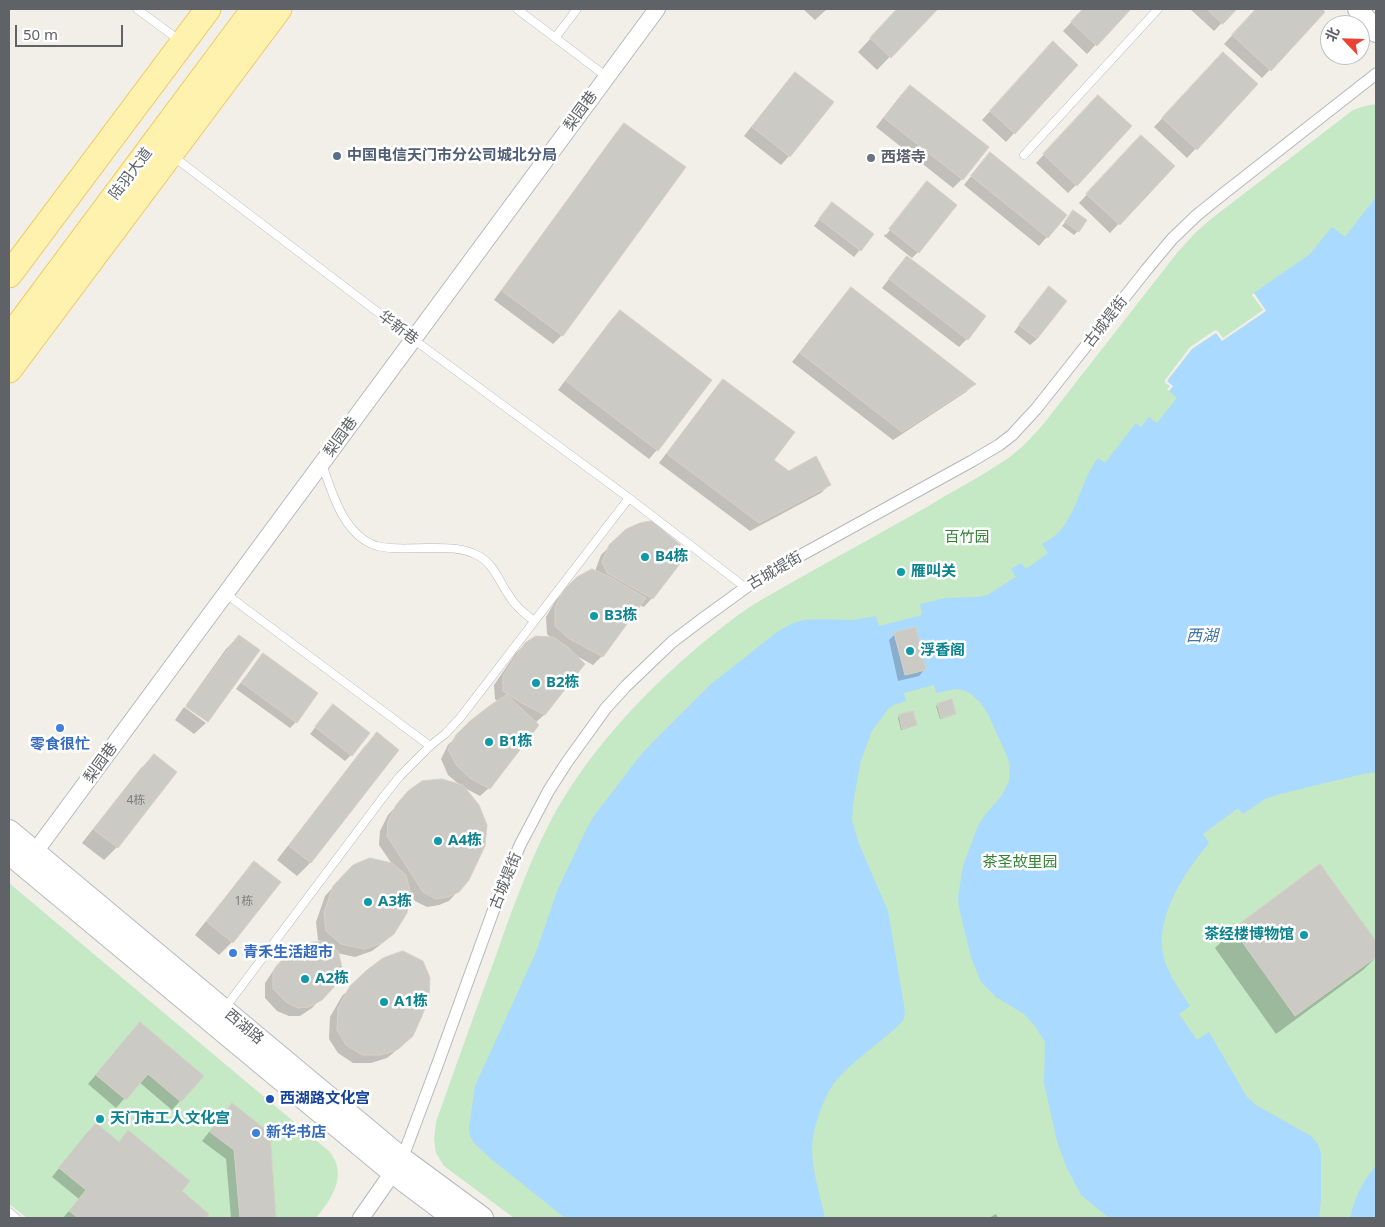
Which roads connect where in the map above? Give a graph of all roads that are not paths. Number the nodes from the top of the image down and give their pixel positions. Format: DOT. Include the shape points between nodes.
graph roads {
  1 [pos="137,9"];
  2 [pos="208,9"];
  3 [pos="235,9"];
  4 [pos="254,9"];
  5 [pos="279,9"];
  6 [pos="517,9"];
  7 [pos="577,9"];
  8 [pos="657,9"];
  9 [pos="1158,9"];
  10 [pos="1358,9"];
  11 [pos="1376,32"];
  12 [pos="555,38"];
  13 [pos="182,43"];
  14 [pos="1376,74"];
  15 [pos="607,76"];
  16 [pos="170,155"];
  17 [pos="1024,155"];
  18 [pos="9,274"];
  19 [pos="9,311"];
  20 [pos="9,338"];
  21 [pos="413,339"];
  22 [pos="9,370"];
  23 [pos="322,463"];
  24 [pos="629,498"];
  25 [pos="746,588"];
  26 [pos="225,594"];
  27 [pos="534,621"];
  28 [pos="430,746"];
  29 [pos="9,831"];
  30 [pos="23,857"];
  31 [pos="224,1010"];
  32 [pos="398,1166"];
  33 [pos="9,1212"];
  34 [pos="16,1218"];
  35 [pos="361,1218"];
  36 [pos="454,1218"];
  37 [pos="482,1218"];
  1 -- 13 [label="lane"];
  2 -- 13 [label="main road"];
  3 -- 19 [label="main road, 陆羽大道"];
  4 -- 20 [label="main road, 陆羽大道"];
  5 -- 16 [label="main road"];
  6 -- 12 [label="lane"];
  7 -- 12 [label="lane"];
  8 -- 15 [label="street, 梨园巷"];
  9 -- 17 [label="lane"];
  10 -- 11 [label="street"];
  12 -- 15 [label="lane"];
  13 -- 18 [label="main road"];
  14 -- 25 [label="street, 古城堤街" via="1222,194 1172,239 1042,401 999,445"];
  15 -- 21 [label="street, 梨园巷"];
  16 -- 21 [label="lane, 华新巷"];
  16 -- 22 [label="main road"];
  21 -- 23 [label="street, 梨园巷"];
  21 -- 24 [label="lane, 华新巷"];
  23 -- 26 [label="street, 梨园巷"];
  23 -- 27 [label="lane" via="344,519 358,534 375,545 391,548 457,548 476,554 496,572 518,608"];
  24 -- 25 [label="lane, 华新巷"];
  24 -- 27 [label="lane"];
  25 -- 32 [label="street, 古城堤街" via="672,642 626,686 586,735 549,790 520,845 498,898"];
  26 -- 28 [label="lane"];
  26 -- 30 [label="street, 梨园巷"];
  27 -- 28 [label="lane" via="460,718"];
  28 -- 31 [label="lane" via="384,796"];
  29 -- 30 [label="main road, 西湖路"];
  30 -- 31 [label="main road, 西湖路"];
  30 -- 32 [label="main road, 西湖路"];
  31 -- 32 [label="main road, 西湖路"];
  32 -- 35 [label="street, 古城堤街"];
  32 -- 36 [label="main road, 西湖路"];
  32 -- 37 [label="main road, 西湖路"];
  33 -- 34 [label="lane"];
}
